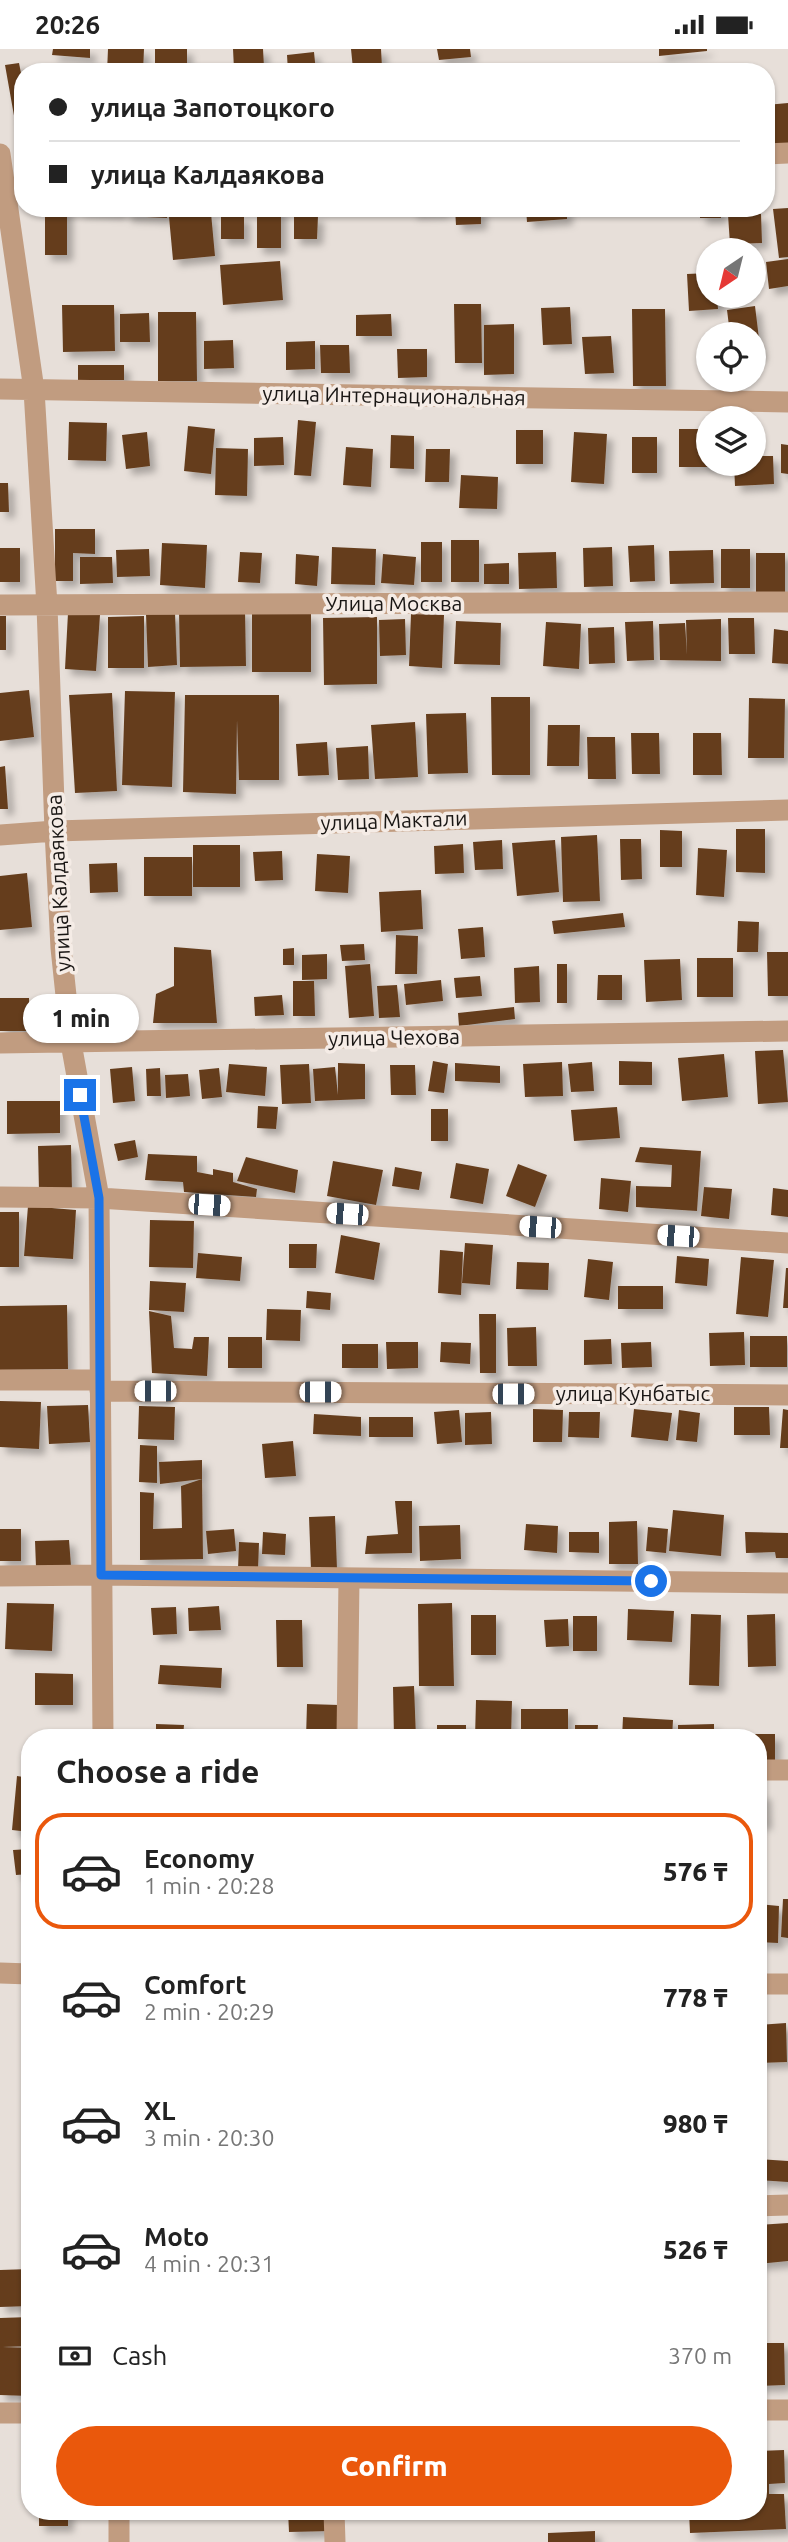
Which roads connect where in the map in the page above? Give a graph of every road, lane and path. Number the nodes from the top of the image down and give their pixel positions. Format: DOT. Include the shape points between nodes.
graph roads {
  1 [pos="6,165"];
  2 [pos="0,389"];
  3 [pos="34,390"];
  4 [pos="788,402"];
  5 [pos="788,602"];
  6 [pos="0,605"];
  7 [pos="47,606"];
  8 [pos="788,810"];
  9 [pos="55,831"];
  10 [pos="0,835"];
  11 [pos="788,1031"];
  12 [pos="0,1043"];
  13 [pos="71,1043"];
  14 [pos="0,1197"];
  15 [pos="99,1198"];
  16 [pos="788,1243"];
  17 [pos="0,1380"];
  18 [pos="100,1386"];
  19 [pos="788,1395"];
  20 [pos="101,1575"];
  21 [pos="0,1576"];
  22 [pos="349,1578"];
  23 [pos="788,1583"];
  24 [pos="103,1729"];
  25 [pos="347,1729"];
  26 [pos="767,1770"];
  27 [pos="788,1770"];
  28 [pos="0,1973"];
  29 [pos="21,1974"];
  30 [pos="767,1984"];
  31 [pos="788,1984"];
  32 [pos="767,2206"];
  33 [pos="788,2206"];
  34 [pos="767,2410"];
  35 [pos="788,2410"];
  36 [pos="0,2413"];
  37 [pos="21,2413"];
  38 [pos="119,2520"];
  39 [pos="334,2520"];
  40 [pos="119,2542"];
  41 [pos="335,2542"];
  1 -- 3 [label="street, улица Калдаякова"];
  2 -- 3 [label="street, улица Интернациональная"];
  3 -- 4 [label="street, улица Интернациональная"];
  3 -- 7 [label="street, улица Калдаякова"];
  5 -- 7 [label="street, Улица Москва"];
  6 -- 7 [label="street, Улица Москва"];
  7 -- 9 [label="street, улица Калдаякова"];
  8 -- 9 [label="street, улица Мактали"];
  9 -- 10 [label="street, улица Мактали"];
  9 -- 13 [label="street, улица Калдаякова"];
  11 -- 13 [label="street, улица Чехова"];
  12 -- 13 [label="street, улица Чехова"];
  13 -- 15 [label="street, улица Калдаякова"];
  14 -- 15 [label="street"];
  15 -- 16 [label="street"];
  15 -- 18 [label="street, улица Калдаякова"];
  17 -- 18 [label="street, улица Кунбатыс"];
  18 -- 19 [label="street, улица Кунбатыс"];
  18 -- 20 [label="street, улица Калдаякова"];
  20 -- 21 [label="street"];
  20 -- 22 [label="street"];
  20 -- 24 [label="street, улица Калдаякова"];
  22 -- 23 [label="street"];
  22 -- 25 [label="street"];
  26 -- 27 [label="street"];
  28 -- 29 [label="street"];
  30 -- 31 [label="street"];
  32 -- 33 [label="street"];
  34 -- 35 [label="street"];
  36 -- 37 [label="street"];
  38 -- 40 [label="street"];
  39 -- 41 [label="street"];
}
